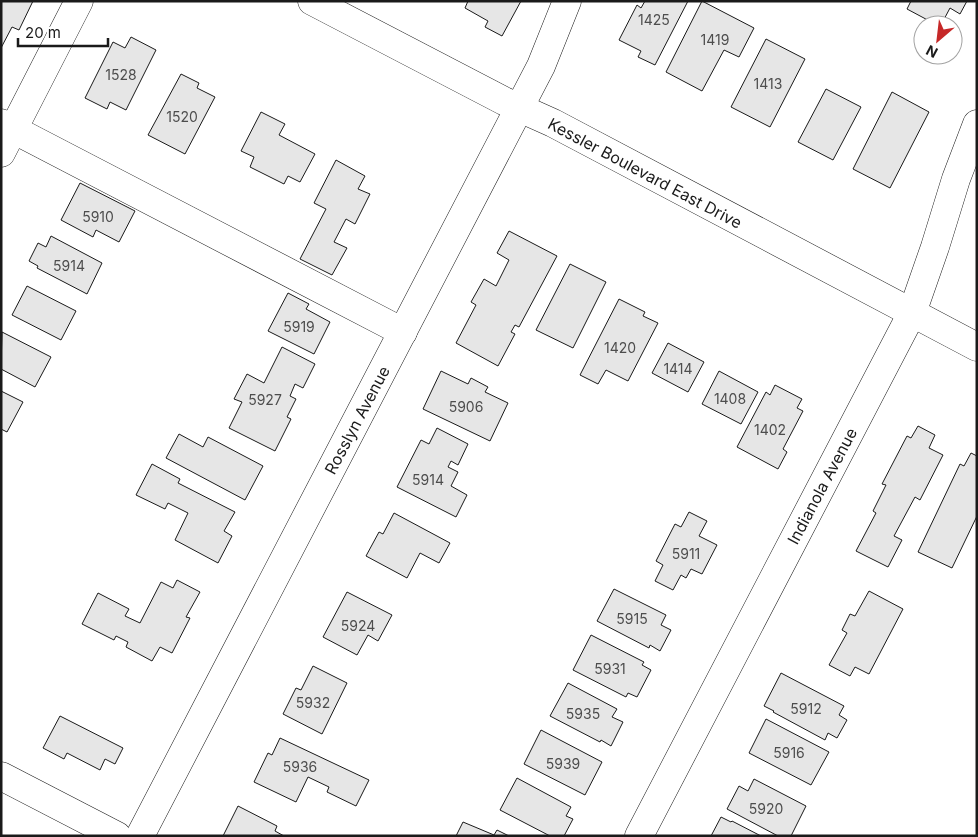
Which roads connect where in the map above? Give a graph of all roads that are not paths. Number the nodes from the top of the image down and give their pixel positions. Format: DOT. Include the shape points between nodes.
graph roads {
  1 [pos="79,1"];
  2 [pos="312,1"];
  3 [pos="567,1"];
  4 [pos="519,108"];
  5 [pos="977,124"];
  6 [pos="5,135"];
  7 [pos="912,313"];
  8 [pos="403,332"];
  9 [pos="977,347"];
  10 [pos="1,776"];
  11 [pos="117,836"];
  12 [pos="140,836"];
  13 [pos="639,836"];
  1 -- 6 [label="street"];
  2 -- 4 [label="street, Kessler Boulevard East Drive"];
  3 -- 4 [label="street, Rosslyn Avenue" via="550,47"];
  4 -- 7 [label="street, Kessler Boulevard East Drive"];
  4 -- 8 [label="street, Rosslyn Avenue"];
  5 -- 7 [label="street, Indianola Avenue"];
  6 -- 8 [label="street"];
  7 -- 9 [label="street, Kessler Boulevard East Drive"];
  7 -- 13 [label="street, Indianola Avenue"];
  8 -- 12 [label="street, Rosslyn Avenue"];
  10 -- 11 [label="street"];
}
